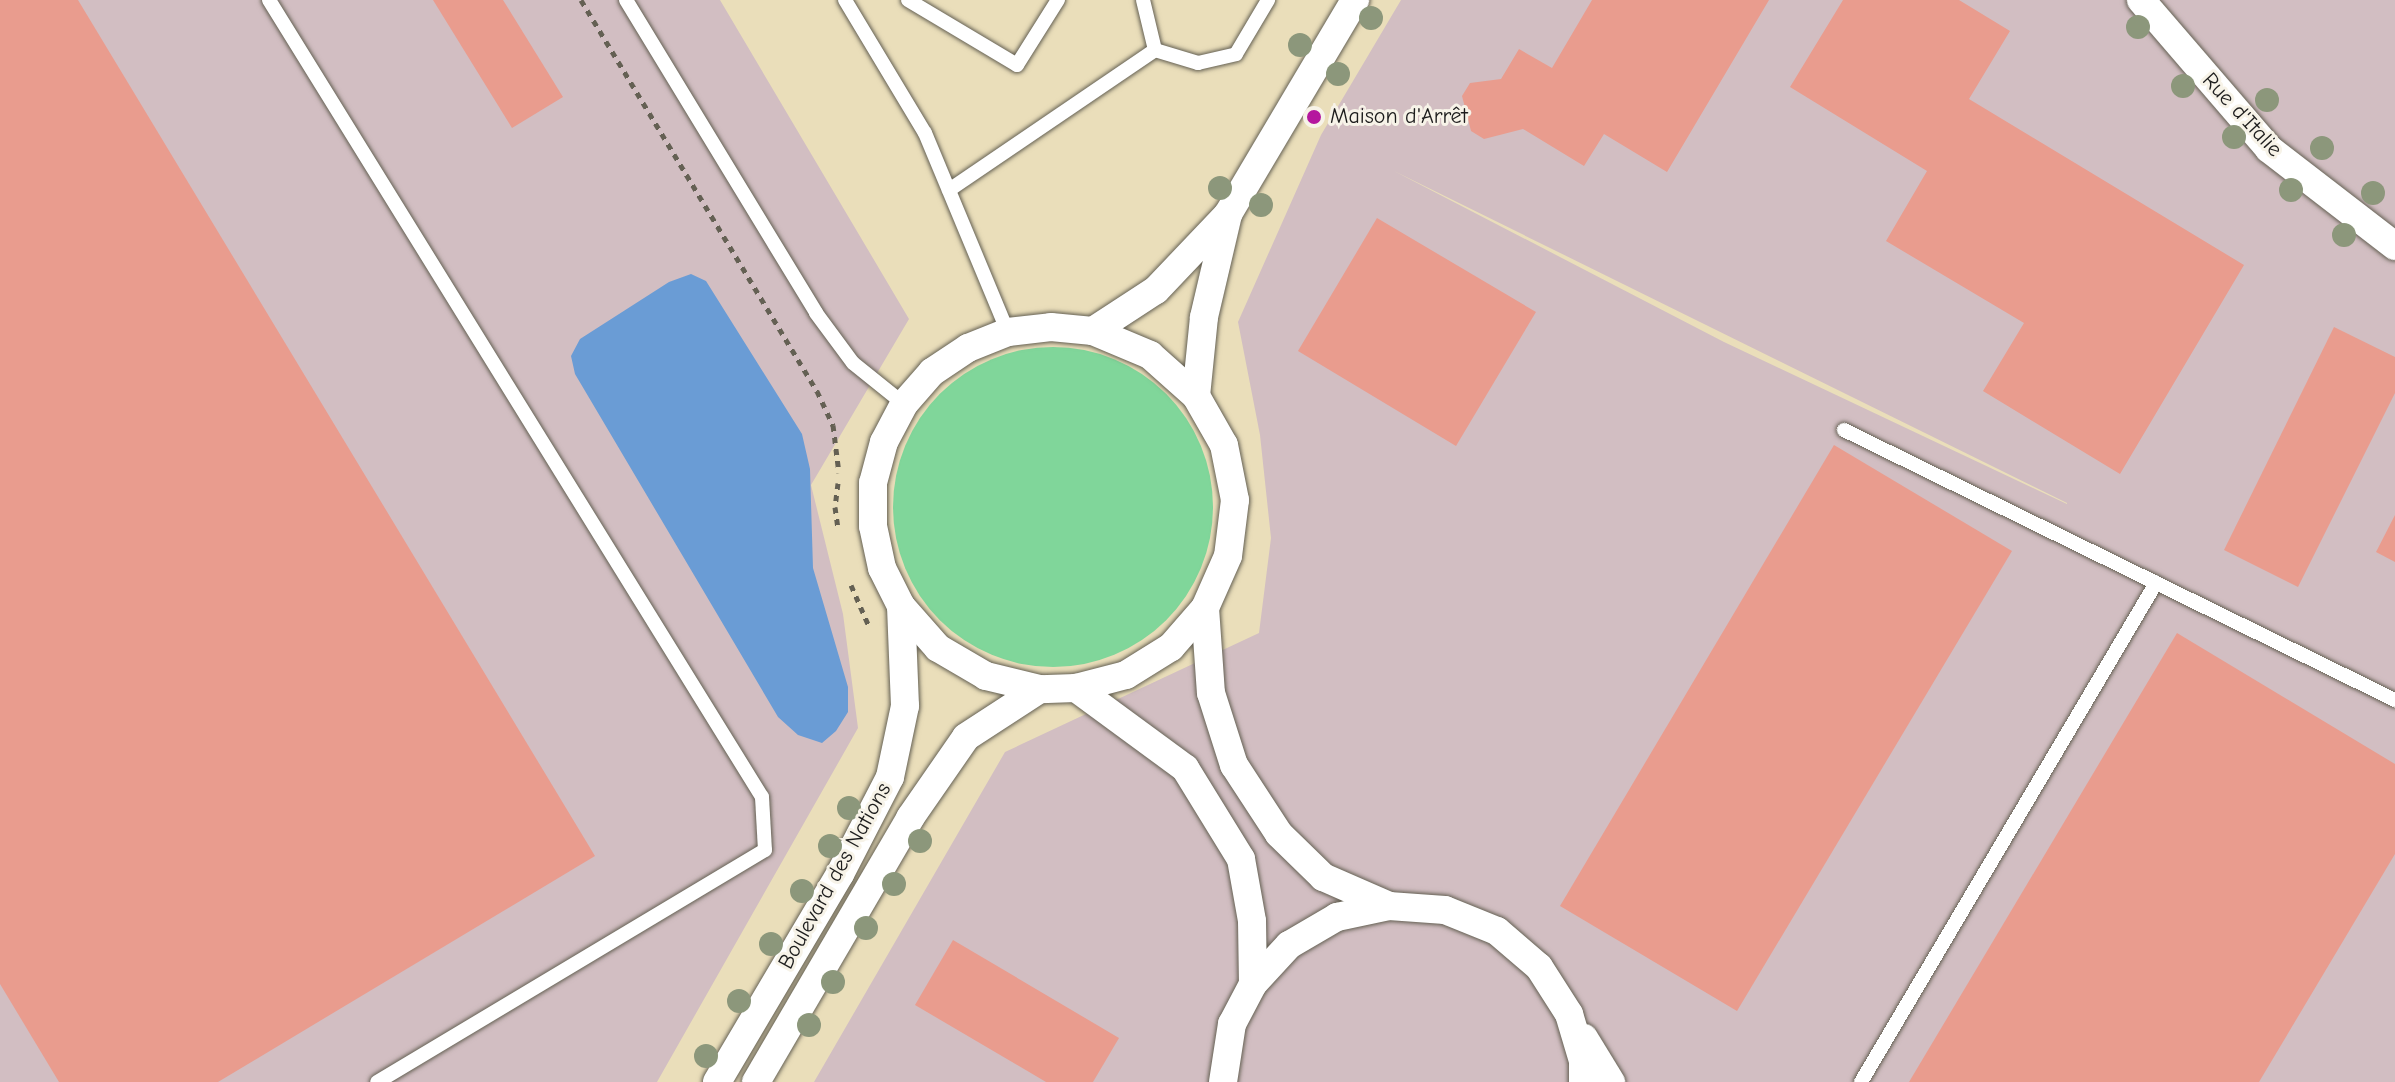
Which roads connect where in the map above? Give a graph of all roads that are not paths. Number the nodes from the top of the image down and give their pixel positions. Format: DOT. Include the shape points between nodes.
graph roads {
  1 [pos="269,0"];
  2 [pos="626,0"];
  3 [pos="845,0"];
  4 [pos="908,0"];
  5 [pos="1058,0"];
  6 [pos="1143,0"];
  7 [pos="1268,0"];
  8 [pos="1355,0"];
  9 [pos="2141,0"];
  10 [pos="1155,50"];
  11 [pos="949,190"];
  12 [pos="1228,214"];
  13 [pos="2395,246"];
  14 [pos="1093,331"];
  15 [pos="1008,332"];
  16 [pos="1196,396"];
  17 [pos="904,404"];
  18 [pos="1844,430"];
  19 [pos="2156,583"];
  20 [pos="901,606"];
  21 [pos="1205,608"];
  22 [pos="1076,688"];
  23 [pos="1040,689"];
  24 [pos="2395,700"];
  25 [pos="1389,906"];
  26 [pos="1253,984"];
  27 [pos="1569,1014"];
  28 [pos="377,1082"];
  29 [pos="717,1082"];
  30 [pos="756,1082"];
  31 [pos="1223,1082"];
  32 [pos="1583,1082"];
  33 [pos="1611,1082"];
  34 [pos="1861,1082"];
  1 -- 28 [label="lane" via="762,797 765,850"];
  2 -- 17 [label="lane" via="816,313 853,363"];
  3 -- 11 [label="lane" via="925,133"];
  4 -- 5 [label="lane" via="1017,65"];
  6 -- 10 [label="lane"];
  7 -- 10 [label="lane" via="1236,54 1198,63"];
  8 -- 12 [label="street"];
  9 -- 13 [label="street, Rue d'Italie" via="2269,149"];
  10 -- 11 [label="lane"];
  11 -- 15 [label="lane"];
  12 -- 14 [label="street" via="1156,290"];
  12 -- 16 [label="street" via="1204,317"];
  14 -- 15 [label="street" via="1051,327"];
  14 -- 16 [label="street" via="1150,355"];
  15 -- 17 [label="street" via="944,364"];
  16 -- 21 [label="street" via="1224,445 1235,500 1228,556"];
  17 -- 20 [label="street" via="884,442 873,483 873,526 882,568"];
  18 -- 19 [label="lane"];
  19 -- 24 [label="lane"];
  19 -- 34 [label="lane"];
  20 -- 23 [label="street" via="938,648 986,676"];
  20 -- 29 [label="street, Boulevard des Nations" via="905,706 890,777 840,874"];
  21 -- 22 [label="street" via="1171,647 1126,675"];
  21 -- 25 [label="street" via="1211,693 1234,765 1279,834 1323,877"];
  22 -- 23 [label="street"];
  22 -- 26 [label="street" via="1185,768 1241,859 1252,921"];
  23 -- 30 [label="street, Boulevard des Nations" via="966,737 910,818"];
  25 -- 26 [label="street" via="1337,917 1289,945"];
  25 -- 27 [label="street" via="1445,910 1497,931 1539,967"];
  26 -- 31 [label="street" via="1232,1024"];
  27 -- 32 [label="street" via="1583,1061"];
  27 -- 33 [label="street"];
}
